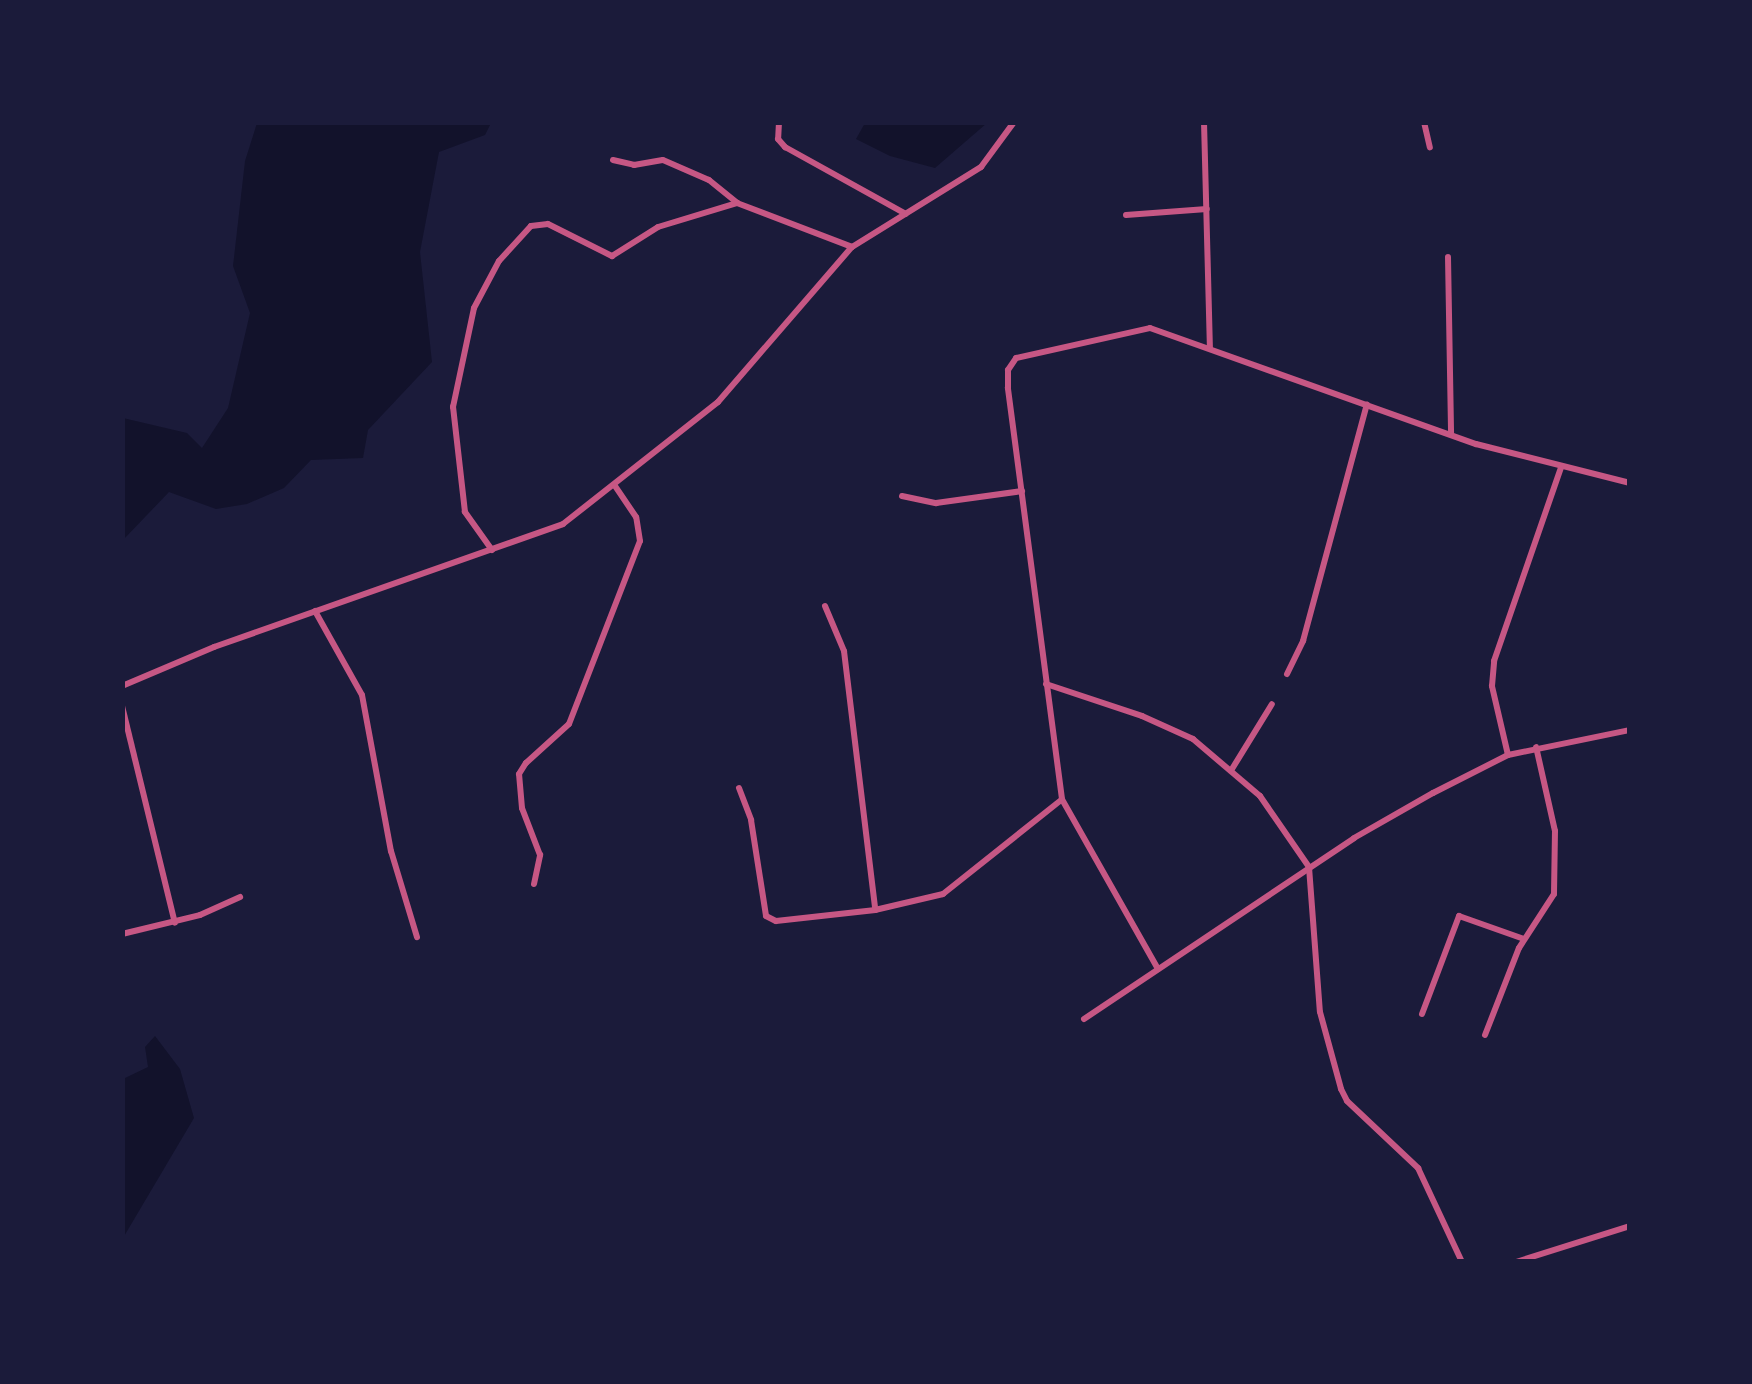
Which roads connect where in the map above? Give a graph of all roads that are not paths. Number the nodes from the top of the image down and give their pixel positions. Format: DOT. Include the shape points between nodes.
graph roads {
  1 [pos="779,122"];
  2 [pos="1014,122"];
  3 [pos="1204,122"];
  4 [pos="1424,122"];
  5 [pos="1430,146"];
  6 [pos="612,160"];
  7 [pos="737,203"];
  8 [pos="1207,209"];
  9 [pos="906,214"];
  10 [pos="1126,215"];
  11 [pos="852,247"];
  12 [pos="1448,258"];
  13 [pos="1210,348"];
  14 [pos="1367,404"];
  15 [pos="1451,434"];
  16 [pos="1561,468"];
  17 [pos="1630,482"];
  18 [pos="616,486"];
  19 [pos="1022,491"];
  20 [pos="902,496"];
  21 [pos="492,550"];
  22 [pos="825,606"];
  23 [pos="315,611"];
  24 [pos="1287,674"];
  25 [pos="1046,684"];
  26 [pos="122,686"];
  27 [pos="1272,704"];
  28 [pos="122,706"];
  29 [pos="1630,730"];
  30 [pos="1536,747"];
  31 [pos="1508,754"];
  32 [pos="1232,768"];
  33 [pos="739,788"];
  34 [pos="1062,800"];
  35 [pos="1309,867"];
  36 [pos="534,884"];
  37 [pos="240,897"];
  38 [pos="875,910"];
  39 [pos="175,923"];
  40 [pos="122,934"];
  41 [pos="417,936"];
  42 [pos="1524,938"];
  43 [pos="1158,970"];
  44 [pos="1422,1014"];
  45 [pos="1084,1019"];
  46 [pos="1485,1035"];
  47 [pos="1630,1226"];
  48 [pos="1462,1262"];
  49 [pos="1516,1262"];
  1 -- 9 [label="street" via="778,139 786,147"];
  2 -- 9 [label="street" via="981,167"];
  3 -- 8 [label="street"];
  4 -- 5 [label="street"];
  6 -- 7 [label="street" via="663,160 709,180"];
  7 -- 11 [label="street"];
  7 -- 21 [label="street" via="658,227 612,256 548,224 532,226 499,260 469,323 452,407 465,512"];
  8 -- 10 [label="street"];
  8 -- 13 [label="street"];
  9 -- 11 [label="street"];
  11 -- 18 [label="street" via="718,402"];
  12 -- 15 [label="street"];
  13 -- 14 [label="street"];
  13 -- 19 [label="street" via="1141,328 1100,343 1023,354 1008,370"];
  14 -- 15 [label="street"];
  14 -- 24 [label="street" via="1302,641"];
  15 -- 16 [label="street"];
  16 -- 17 [label="street"];
  16 -- 31 [label="street" via="1494,661 1492,686"];
  18 -- 21 [label="street" via="563,524"];
  18 -- 36 [label="street" via="636,517 637,551 569,724 519,774 522,808 540,855"];
  19 -- 20 [label="street" via="936,503"];
  19 -- 25 [label="street"];
  21 -- 23 [label="street"];
  22 -- 38 [label="street" via="844,651"];
  23 -- 26 [label="street"];
  23 -- 41 [label="street" via="362,695 390,852"];
  25 -- 32 [label="street" via="1186,735"];
  25 -- 34 [label="street"];
  27 -- 32 [label="street"];
  28 -- 39 [label="street"];
  29 -- 30 [label="street"];
  30 -- 31 [label="street"];
  30 -- 42 [label="street" via="1557,853 1554,894"];
  31 -- 35 [label="street"];
  32 -- 35 [label="street"];
  33 -- 38 [label="street" via="751,820 766,916"];
  34 -- 38 [label="street" via="942,894"];
  34 -- 43 [label="street"];
  35 -- 43 [label="street"];
  35 -- 48 [label="street" via="1320,1012 1335,1074 1347,1101 1418,1168"];
  37 -- 39 [label="street"];
  39 -- 40 [label="street"];
  42 -- 44 [label="street" via="1459,916"];
  42 -- 46 [label="street"];
  43 -- 45 [label="street"];
  47 -- 49 [label="street"];
}
